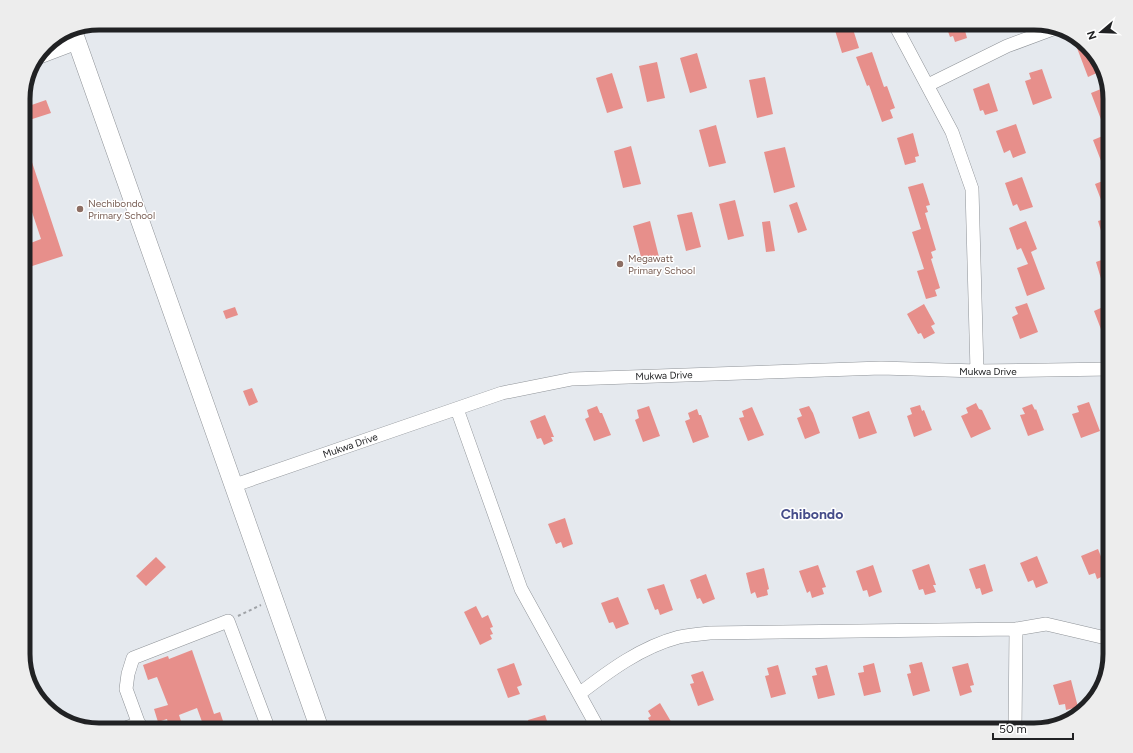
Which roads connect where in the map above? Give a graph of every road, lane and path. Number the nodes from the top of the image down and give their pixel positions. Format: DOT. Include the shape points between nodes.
graph roads {
  1 [pos="898,30"];
  2 [pos="1047,31"];
  3 [pos="75,36"];
  4 [pos="53,48"];
  5 [pos="928,85"];
  6 [pos="1103,369"];
  7 [pos="977,372"];
  8 [pos="457,408"];
  9 [pos="235,485"];
  10 [pos="275,599"];
  11 [pos="228,621"];
  12 [pos="1016,629"];
  13 [pos="1103,638"];
  14 [pos="579,694"];
  15 [pos="139,723"];
  16 [pos="266,723"];
  17 [pos="318,723"];
  18 [pos="595,723"];
  19 [pos="1015,723"];
  1 -- 5 [label="street"];
  2 -- 5 [label="street" via="1007,46"];
  3 -- 4 [label="street"];
  3 -- 9 [label="street"];
  5 -- 7 [label="street" via="952,132 972,190"];
  6 -- 7 [label="street, Mukwa Drive"];
  7 -- 8 [label="street, Mukwa Drive" via="882,368 572,378 502,392"];
  8 -- 9 [label="street, Mukwa Drive"];
  8 -- 14 [label="street" via="521,589"];
  9 -- 10 [label="street"];
  10 -- 11 [label="path"];
  10 -- 17 [label="street"];
  11 -- 15 [label="street" via="133,658 126,689"];
  11 -- 16 [label="street"];
  12 -- 13 [label="street" via="1046,624"];
  12 -- 14 [label="street" via="710,633 679,637 617,665"];
  12 -- 19 [label="street"];
  14 -- 18 [label="street"];
}
